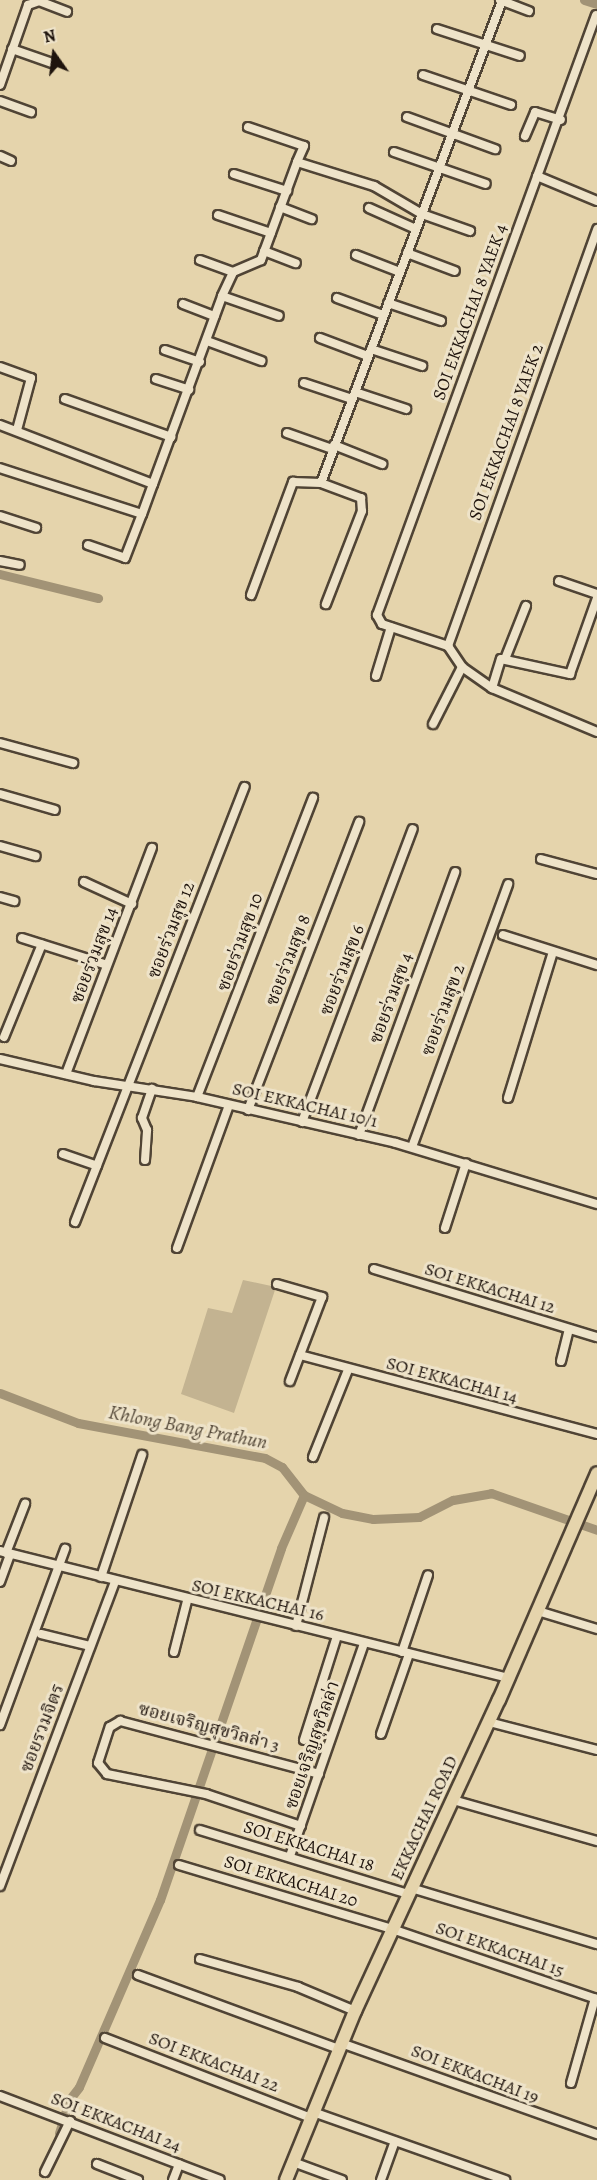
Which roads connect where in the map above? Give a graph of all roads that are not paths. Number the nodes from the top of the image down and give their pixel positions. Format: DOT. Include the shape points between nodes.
graph roads {
  1 [pos="501,0"];
  2 [pos="529,11"];
  3 [pos="67,12"];
  4 [pos="596,15"];
  5 [pos="436,29"];
  6 [pos="486,45"];
  7 [pos="12,49"];
  8 [pos="520,56"];
  9 [pos="52,63"];
  10 [pos="423,75"];
  11 [pos="0,84"];
  12 [pos="468,90"];
  13 [pos="0,101"];
  14 [pos="511,105"];
  15 [pos="31,112"];
  16 [pos="407,117"];
  17 [pos="561,120"];
  18 [pos="249,127"];
  19 [pos="452,133"];
  20 [pos="525,136"];
  21 [pos="495,149"];
  22 [pos="394,152"];
  23 [pos="0,156"];
  24 [pos="11,161"];
  25 [pos="297,162"];
  26 [pos="439,168"];
  27 [pos="234,174"];
  28 [pos="537,176"];
  29 [pos="486,184"];
  30 [pos="286,190"];
  31 [pos="597,201"];
  32 [pos="280,207"];
  33 [pos="369,208"];
  34 [pos="422,214"];
  35 [pos="218,215"];
  36 [pos="312,219"];
  37 [pos="416,229"];
  38 [pos="597,229"];
  39 [pos="470,231"];
  40 [pos="271,233"];
  41 [pos="264,251"];
  42 [pos="407,253"];
  43 [pos="356,255"];
  44 [pos="200,260"];
  45 [pos="296,263"];
  46 [pos="454,271"];
  47 [pos="233,272"];
  48 [pos="400,272"];
  49 [pos="222,296"];
  50 [pos="337,298"];
  51 [pos="388,303"];
  52 [pos="183,304"];
  53 [pos="383,315"];
  54 [pos="215,316"];
  55 [pos="279,316"];
  56 [pos="441,321"];
  57 [pos="320,338"];
  58 [pos="207,341"];
  59 [pos="165,350"];
  60 [pos="370,352"];
  61 [pos="261,361"];
  62 [pos="200,362"];
  63 [pos="422,366"];
  64 [pos="0,367"];
  65 [pos="156,379"];
  66 [pos="304,383"];
  67 [pos="189,390"];
  68 [pos="353,396"];
  69 [pos="65,399"];
  70 [pos="406,408"];
  71 [pos="0,425"];
  72 [pos="16,430"];
  73 [pos="287,433"];
  74 [pos="171,437"];
  75 [pos="333,447"];
  76 [pos="382,464"];
  77 [pos="0,468"];
  78 [pos="321,483"];
  79 [pos="153,484"];
  80 [pos="142,514"];
  81 [pos="0,516"];
  82 [pos="36,528"];
  83 [pos="88,545"];
  84 [pos="0,561"];
  85 [pos="20,565"];
  86 [pos="559,581"];
  87 [pos="251,595"];
  88 [pos="597,596"];
  89 [pos="326,604"];
  90 [pos="526,606"];
  91 [pos="391,627"];
  92 [pos="448,646"];
  93 [pos="506,659"];
  94 [pos="462,667"];
  95 [pos="376,676"];
  96 [pos="492,688"];
  97 [pos="433,724"];
  98 [pos="597,732"];
  99 [pos="0,742"];
  100 [pos="73,764"];
  101 [pos="245,787"];
  102 [pos="0,794"];
  103 [pos="313,798"];
  104 [pos="55,810"];
  105 [pos="359,822"];
  106 [pos="413,829"];
  107 [pos="0,846"];
  108 [pos="152,848"];
  109 [pos="36,856"];
  110 [pos="541,859"];
  111 [pos="455,872"];
  112 [pos="597,874"];
  113 [pos="84,882"];
  114 [pos="508,884"];
  115 [pos="0,897"];
  116 [pos="14,901"];
  117 [pos="132,904"];
  118 [pos="502,935"];
  119 [pos="22,938"];
  120 [pos="42,944"];
  121 [pos="553,952"];
  122 [pos="107,965"];
  123 [pos="597,965"];
  124 [pos="4,1036"];
  125 [pos="0,1059"];
  126 [pos="66,1074"];
  127 [pos="128,1085"];
  128 [pos="152,1089"];
  129 [pos="196,1097"];
  130 [pos="508,1098"];
  131 [pos="229,1105"];
  132 [pos="248,1110"];
  133 [pos="302,1122"];
  134 [pos="359,1135"];
  135 [pos="412,1147"];
  136 [pos="63,1154"];
  137 [pos="145,1160"];
  138 [pos="466,1163"];
  139 [pos="97,1166"];
  140 [pos="597,1204"];
  141 [pos="75,1222"];
  142 [pos="445,1228"];
  143 [pos="177,1248"];
  144 [pos="374,1269"];
  145 [pos="277,1284"];
  146 [pos="569,1329"];
  147 [pos="597,1337"];
  148 [pos="300,1355"];
  149 [pos="561,1361"];
  150 [pos="348,1370"];
  151 [pos="290,1381"];
  152 [pos="597,1434"];
  153 [pos="142,1455"];
  154 [pos="313,1457"];
  155 [pos="597,1473"];
  156 [pos="592,1495"];
  157 [pos="25,1504"];
  158 [pos="324,1518"];
  159 [pos="65,1549"];
  160 [pos="5,1553"];
  161 [pos="58,1568"];
  162 [pos="428,1575"];
  163 [pos="101,1577"];
  164 [pos="115,1581"];
  165 [pos="0,1582"];
  166 [pos="187,1601"];
  167 [pos="538,1611"];
  168 [pos="296,1626"];
  169 [pos="597,1629"];
  170 [pos="41,1634"];
  171 [pos="337,1636"];
  172 [pos="364,1644"];
  173 [pos="90,1646"];
  174 [pos="174,1652"];
  175 [pos="405,1653"];
  176 [pos="509,1678"];
  177 [pos="489,1722"];
  178 [pos="0,1725"];
  179 [pos="381,1734"];
  180 [pos="304,1740"];
  181 [pos="597,1750"];
  182 [pos="319,1774"];
  183 [pos="453,1800"];
  184 [pos="301,1826"];
  185 [pos="200,1830"];
  186 [pos="597,1841"];
  187 [pos="290,1856"];
  188 [pos="179,1865"];
  189 [pos="0,1886"];
  190 [pos="410,1891"];
  191 [pos="392,1929"];
  192 [pos="597,1944"];
  193 [pos="200,1959"];
  194 [pos="138,1975"];
  195 [pos="596,1999"];
  196 [pos="355,2011"];
  197 [pos="105,2038"];
  198 [pos="340,2046"];
  199 [pos="570,2083"];
  200 [pos="0,2096"];
  201 [pos="312,2115"];
  202 [pos="65,2119"];
  203 [pos="597,2134"];
  204 [pos="395,2141"];
  205 [pos="293,2162"];
  206 [pos="97,2164"];
  207 [pos="179,2164"];
  208 [pos="45,2172"];
  209 [pos="138,2180"];
  210 [pos="172,2180"];
  211 [pos="220,2180"];
  212 [pos="286,2180"];
  213 [pos="342,2180"];
  214 [pos="381,2180"];
  215 [pos="505,2180"];
  1 -- 2 [label="street"];
  1 -- 6 [label="street"];
  3 -- 7 [label="street" via="39,1 30,2"];
  4 -- 17 [label="street, SOI EKKACHAI 8 YAEK 4"];
  5 -- 6 [label="street"];
  6 -- 8 [label="street"];
  6 -- 12 [label="street"];
  7 -- 9 [label="street"];
  7 -- 11 [label="street"];
  10 -- 12 [label="street"];
  12 -- 14 [label="street"];
  12 -- 19 [label="street"];
  13 -- 15 [label="street"];
  16 -- 19 [label="street"];
  17 -- 20 [label="street" via="535,112"];
  17 -- 28 [label="street, SOI EKKACHAI 8 YAEK 4"];
  18 -- 25 [label="street" via="304,146"];
  19 -- 21 [label="street"];
  19 -- 26 [label="street"];
  22 -- 26 [label="street"];
  23 -- 24 [label="street"];
  25 -- 30 [label="street"];
  25 -- 34 [label="street" via="374,186"];
  26 -- 29 [label="street"];
  26 -- 34 [label="street"];
  27 -- 30 [label="street"];
  28 -- 31 [label="street"];
  28 -- 91 [label="street, SOI EKKACHAI 8 YAEK 4" via="378,620"];
  30 -- 32 [label="street"];
  32 -- 36 [label="street"];
  32 -- 40 [label="street"];
  33 -- 37 [label="street"];
  34 -- 37 [label="street"];
  34 -- 39 [label="street"];
  35 -- 40 [label="street"];
  37 -- 42 [label="street"];
  38 -- 92 [label="street, SOI EKKACHAI 8 YAEK 2"];
  40 -- 41 [label="street"];
  41 -- 45 [label="street"];
  41 -- 47 [label="street" via="261,260"];
  42 -- 46 [label="street"];
  42 -- 48 [label="street"];
  43 -- 48 [label="street"];
  44 -- 47 [label="street"];
  47 -- 49 [label="street"];
  48 -- 51 [label="street"];
  49 -- 54 [label="street"];
  49 -- 55 [label="street"];
  50 -- 53 [label="street"];
  51 -- 53 [label="street"];
  51 -- 56 [label="street"];
  52 -- 54 [label="street"];
  53 -- 60 [label="street"];
  54 -- 58 [label="street"];
  57 -- 60 [label="street"];
  58 -- 61 [label="street"];
  58 -- 62 [label="street"];
  59 -- 62 [label="street"];
  60 -- 63 [label="street"];
  60 -- 68 [label="street"];
  62 -- 67 [label="street"];
  64 -- 72 [label="street" via="30,378"];
  65 -- 67 [label="street"];
  66 -- 68 [label="street"];
  67 -- 74 [label="street"];
  68 -- 70 [label="street"];
  68 -- 75 [label="street"];
  69 -- 74 [label="street"];
  71 -- 72 [label="street"];
  72 -- 79 [label="street"];
  73 -- 75 [label="street"];
  74 -- 79 [label="street"];
  75 -- 76 [label="street"];
  75 -- 78 [label="street"];
  77 -- 80 [label="street"];
  78 -- 87 [label="street" via="293,482"];
  78 -- 89 [label="street" via="361,498 362,511"];
  79 -- 80 [label="street"];
  80 -- 83 [label="street" via="125,558"];
  81 -- 82 [label="street"];
  84 -- 85 [label="street"];
  86 -- 88 [label="street"];
  88 -- 93 [label="street" via="570,674"];
  90 -- 93 [label="street"];
  91 -- 92 [label="street"];
  91 -- 95 [label="street"];
  92 -- 94 [label="street"];
  93 -- 96 [label="street" via="499,660"];
  94 -- 96 [label="street"];
  94 -- 97 [label="street"];
  96 -- 98 [label="street"];
  99 -- 100 [label="street"];
  101 -- 127 [label="street, ซอยร่วมสุข 12"];
  102 -- 104 [label="street"];
  103 -- 129 [label="street, ซอยร่วมสุข 10"];
  105 -- 132 [label="street, ซอยร่วมสุข 8"];
  106 -- 133 [label="street, ซอยร่วมสุข 6"];
  107 -- 109 [label="street"];
  108 -- 117 [label="street, ซอยร่วมสุข 14"];
  110 -- 112 [label="street"];
  111 -- 134 [label="street, ซอยร่วมสุข 4"];
  113 -- 117 [label="street"];
  114 -- 135 [label="street, ซอยร่วมสุข 2"];
  115 -- 116 [label="street"];
  117 -- 122 [label="street, ซอยร่วมสุข 14"];
  118 -- 121 [label="street"];
  119 -- 120 [label="street"];
  120 -- 122 [label="street"];
  120 -- 124 [label="street"];
  121 -- 123 [label="street"];
  121 -- 130 [label="street"];
  122 -- 126 [label="street, ซอยร่วมสุข 14"];
  125 -- 126 [label="street, SOI EKKACHAI 10/1"];
  126 -- 127 [label="street, SOI EKKACHAI 10/1"];
  127 -- 128 [label="street, SOI EKKACHAI 10/1"];
  127 -- 139 [label="street, ซอยร่วมสุข 12"];
  128 -- 129 [label="street, SOI EKKACHAI 10/1"];
  128 -- 137 [label="street" via="142,1118 147,1130"];
  129 -- 131 [label="street, SOI EKKACHAI 10/1"];
  131 -- 132 [label="street, SOI EKKACHAI 10/1"];
  131 -- 143 [label="street"];
  132 -- 133 [label="street, SOI EKKACHAI 10/1"];
  133 -- 134 [label="street, SOI EKKACHAI 10/1"];
  134 -- 135 [label="street, SOI EKKACHAI 10/1"];
  135 -- 138 [label="street, SOI EKKACHAI 10/1"];
  136 -- 139 [label="street"];
  138 -- 140 [label="street, SOI EKKACHAI 10/1"];
  138 -- 142 [label="street"];
  139 -- 141 [label="street, ซอยร่วมสุข 12"];
  144 -- 146 [label="street, SOI EKKACHAI 12"];
  145 -- 148 [label="street" via="322,1297"];
  146 -- 147 [label="street, SOI EKKACHAI 12"];
  146 -- 149 [label="street"];
  148 -- 150 [label="street, SOI EKKACHAI 14"];
  148 -- 151 [label="street"];
  150 -- 152 [label="street, SOI EKKACHAI 14"];
  150 -- 154 [label="street"];
  153 -- 163 [label="street"];
  155 -- 156 [label="main road, EKKACHAI ROAD"];
  156 -- 167 [label="main road, EKKACHAI ROAD" via="581,1507"];
  157 -- 160 [label="street"];
  158 -- 168 [label="street"];
  159 -- 161 [label="street"];
  160 -- 161 [label="street, SOI EKKACHAI 16"];
  160 -- 165 [label="street"];
  161 -- 163 [label="street, SOI EKKACHAI 16"];
  161 -- 178 [label="street"];
  162 -- 175 [label="street"];
  163 -- 164 [label="street, SOI EKKACHAI 16"];
  164 -- 166 [label="street, SOI EKKACHAI 16"];
  164 -- 173 [label="street, ซอยรวมจิตร"];
  166 -- 168 [label="street, SOI EKKACHAI 16"];
  166 -- 174 [label="street"];
  167 -- 169 [label="street"];
  167 -- 176 [label="main road, EKKACHAI ROAD"];
  168 -- 171 [label="street, SOI EKKACHAI 16"];
  170 -- 173 [label="street"];
  171 -- 172 [label="street, SOI EKKACHAI 16"];
  171 -- 180 [label="street"];
  172 -- 175 [label="street, SOI EKKACHAI 16"];
  172 -- 182 [label="street, ซอยเจริญสุขวิลล่า"];
  173 -- 189 [label="street, ซอยรวมจิตร"];
  175 -- 176 [label="street, SOI EKKACHAI 16"];
  175 -- 179 [label="street"];
  176 -- 177 [label="main road, EKKACHAI ROAD"];
  177 -- 181 [label="street"];
  177 -- 183 [label="main road, EKKACHAI ROAD"];
  182 -- 184 [label="street, ซอยเจริญสุขวิลล่า"];
  182 -- 184 [label="street, ซอยเจริญสุขวิลล่า 3" via="120,1721 110,1727 98,1763 107,1774 206,1794"];
  183 -- 186 [label="street"];
  183 -- 190 [label="main road, EKKACHAI ROAD"];
  184 -- 187 [label="street, ซอยเจริญสุขวิลล่า"];
  185 -- 187 [label="street, SOI EKKACHAI 18"];
  187 -- 190 [label="street, SOI EKKACHAI 18"];
  188 -- 191 [label="street, SOI EKKACHAI 20"];
  190 -- 191 [label="main road, EKKACHAI ROAD"];
  190 -- 192 [label="street, SOI EKKACHAI 18"];
  191 -- 195 [label="street, SOI EKKACHAI 15"];
  191 -- 196 [label="main road, EKKACHAI ROAD"];
  193 -- 196 [label="street" via="298,1987"];
  194 -- 198 [label="street, SOI EKKACHAI 19"];
  195 -- 199 [label="street"];
  196 -- 198 [label="main road, EKKACHAI ROAD"];
  197 -- 201 [label="street, SOI EKKACHAI 22"];
  198 -- 201 [label="main road, EKKACHAI ROAD"];
  198 -- 203 [label="street, SOI EKKACHAI 19"];
  200 -- 202 [label="street, SOI EKKACHAI 24"];
  201 -- 204 [label="street, SOI EKKACHAI 22"];
  201 -- 205 [label="main road, EKKACHAI ROAD"];
  202 -- 207 [label="street, SOI EKKACHAI 24"];
  202 -- 208 [label="street"];
  204 -- 214 [label="street"];
  204 -- 215 [label="street, SOI EKKACHAI 22"];
  205 -- 212 [label="main road, EKKACHAI ROAD"];
  205 -- 213 [label="street"];
  206 -- 209 [label="street"];
  207 -- 210 [label="street"];
  207 -- 211 [label="street, SOI EKKACHAI 24"];
}
